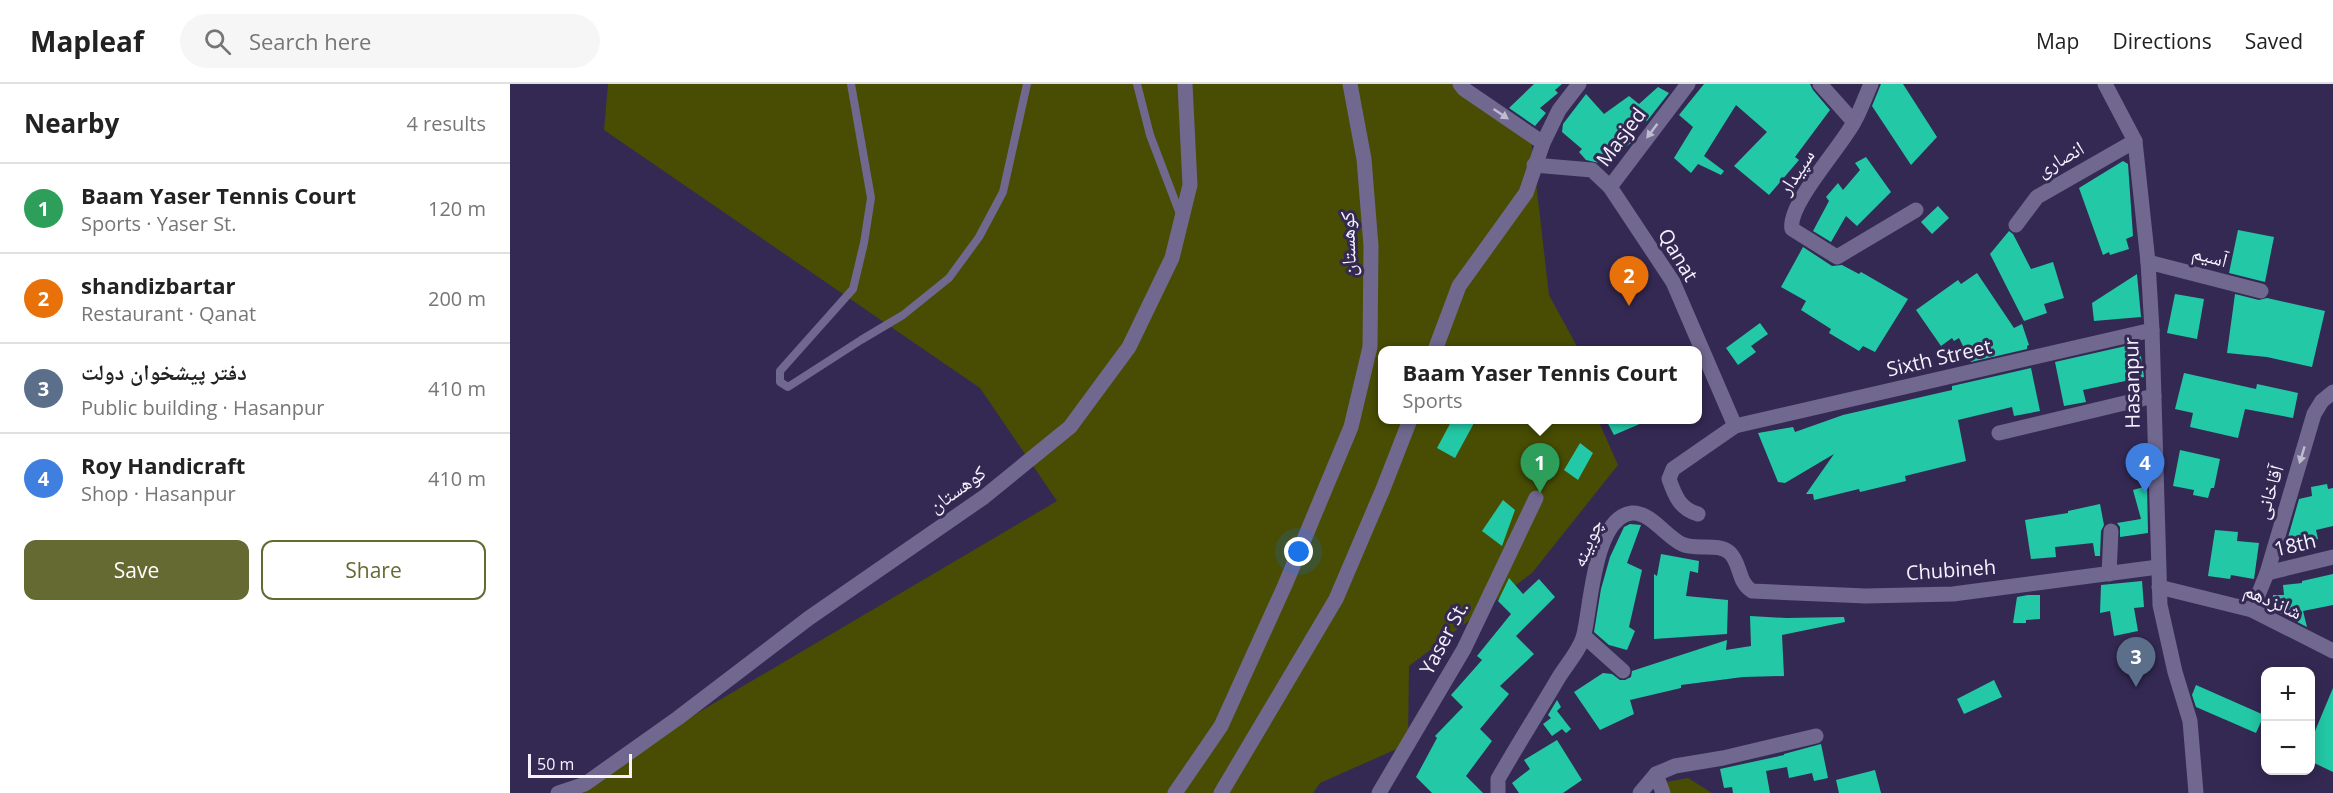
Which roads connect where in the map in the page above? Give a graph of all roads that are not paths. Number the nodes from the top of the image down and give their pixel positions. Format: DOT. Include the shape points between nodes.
graph roads {
  1 [pos="851,84"];
  2 [pos="1027,84"];
  3 [pos="1137,84"];
  4 [pos="1185,84"];
  5 [pos="1350,84"];
  6 [pos="1460,84"];
  7 [pos="1579,84"];
  8 [pos="1688,84"];
  9 [pos="1820,84"];
  10 [pos="1871,84"];
  11 [pos="2105,84"];
  12 [pos="1854,123"];
  13 [pos="2135,141"];
  14 [pos="1543,143"];
  15 [pos="1534,165"];
  16 [pos="1610,187"];
  17 [pos="1916,210"];
  18 [pos="1182,220"];
  19 [pos="2016,225"];
  20 [pos="2148,262"];
  21 [pos="2261,291"];
  22 [pos="2152,330"];
  23 [pos="1437,346"];
  24 [pos="1700,346"];
  25 [pos="1702,351"];
  26 [pos="2333,392"];
  27 [pos="2154,396"];
  28 [pos="1408,424"];
  29 [pos="1735,426"];
  30 [pos="1999,433"];
  31 [pos="1536,498"];
  32 [pos="1698,514"];
  33 [pos="2110,531"];
  34 [pos="2333,557"];
  35 [pos="2158,567"];
  36 [pos="2267,573"];
  37 [pos="2109,574"];
  38 [pos="2159,587"];
  39 [pos="2252,610"];
  40 [pos="1584,636"];
  41 [pos="2333,651"];
  42 [pos="1623,671"];
  43 [pos="1816,736"];
  44 [pos="1656,774"];
  45 [pos="558,793"];
  46 [pos="1175,793"];
  47 [pos="1221,793"];
  48 [pos="1379,793"];
  49 [pos="1498,793"];
  50 [pos="1640,793"];
  51 [pos="1663,793"];
  52 [pos="2196,793"];
  1 -- 2 [label="lane" via="871,198 864,243 853,289 780,371 780,382 788,387 903,315 949,278 979,237 1003,192"];
  3 -- 18 [label="lane" via="1150,135"];
  4 -- 18 [label="street, کوهستان" via="1190,185"];
  5 -- 46 [label="street, کوهستان" via="1364,159 1371,246 1370,346 1351,427 1221,726"];
  6 -- 14 [label="street, one-way"];
  7 -- 14 [label="street" via="1559,110"];
  8 -- 16 [label="street, Masjed, one-way"];
  9 -- 12 [label="street"];
  10 -- 12 [label="street"];
  11 -- 13 [label="street, Hasanpur"];
  12 -- 17 [label="street, سپیدار" via="1797,206 1792,230 1837,256"];
  13 -- 19 [label="street, انصاری" via="2037,197"];
  13 -- 20 [label="street, Hasanpur"];
  14 -- 15 [label="street"];
  15 -- 16 [label="street, Qanat" via="1592,170"];
  15 -- 23 [label="street" via="1526,193 1459,286"];
  16 -- 24 [label="street, Qanat" via="1672,282"];
  18 -- 45 [label="street, کوهستان" via="1172,258 1129,347 1070,427 984,497 809,618 678,718 585,784"];
  20 -- 21 [label="street, آسیم"];
  20 -- 22 [label="street, Hasanpur"];
  22 -- 27 [label="street, Hasanpur"];
  22 -- 29 [label="street, Sixth Street"];
  25 -- 29 [label="street, Qanat"];
  26 -- 36 [label="street, آقاخانی, one-way" via="2314,414"];
  27 -- 30 [label="street"];
  27 -- 35 [label="street, Hasanpur"];
  28 -- 47 [label="street" via="1336,598"];
  29 -- 32 [label="street" via="1673,469 1669,479 1676,498 1687,511"];
  31 -- 48 [label="street, Yaser St." via="1464,649"];
  33 -- 37 [label="street"];
  34 -- 36 [label="street, 18th"];
  35 -- 37 [label="street, Chubineh"];
  35 -- 38 [label="street, Hasanpur"];
  36 -- 39 [label="street, آقاخانی"];
  37 -- 40 [label="street, Chubineh" via="1953,594 1866,596 1752,591 1746,588 1728,551 1684,546 1644,516 1633,513 1611,527 1595,565"];
  38 -- 39 [label="street, شانزدهم"];
  38 -- 52 [label="street, Hasanpur" via="2163,621 2190,721"];
  39 -- 41 [label="street, شانزدهم"];
  40 -- 42 [label="street"];
  40 -- 49 [label="street" via="1498,779"];
  43 -- 44 [label="street" via="1675,766"];
  44 -- 50 [label="street"];
  44 -- 51 [label="street"];
}
